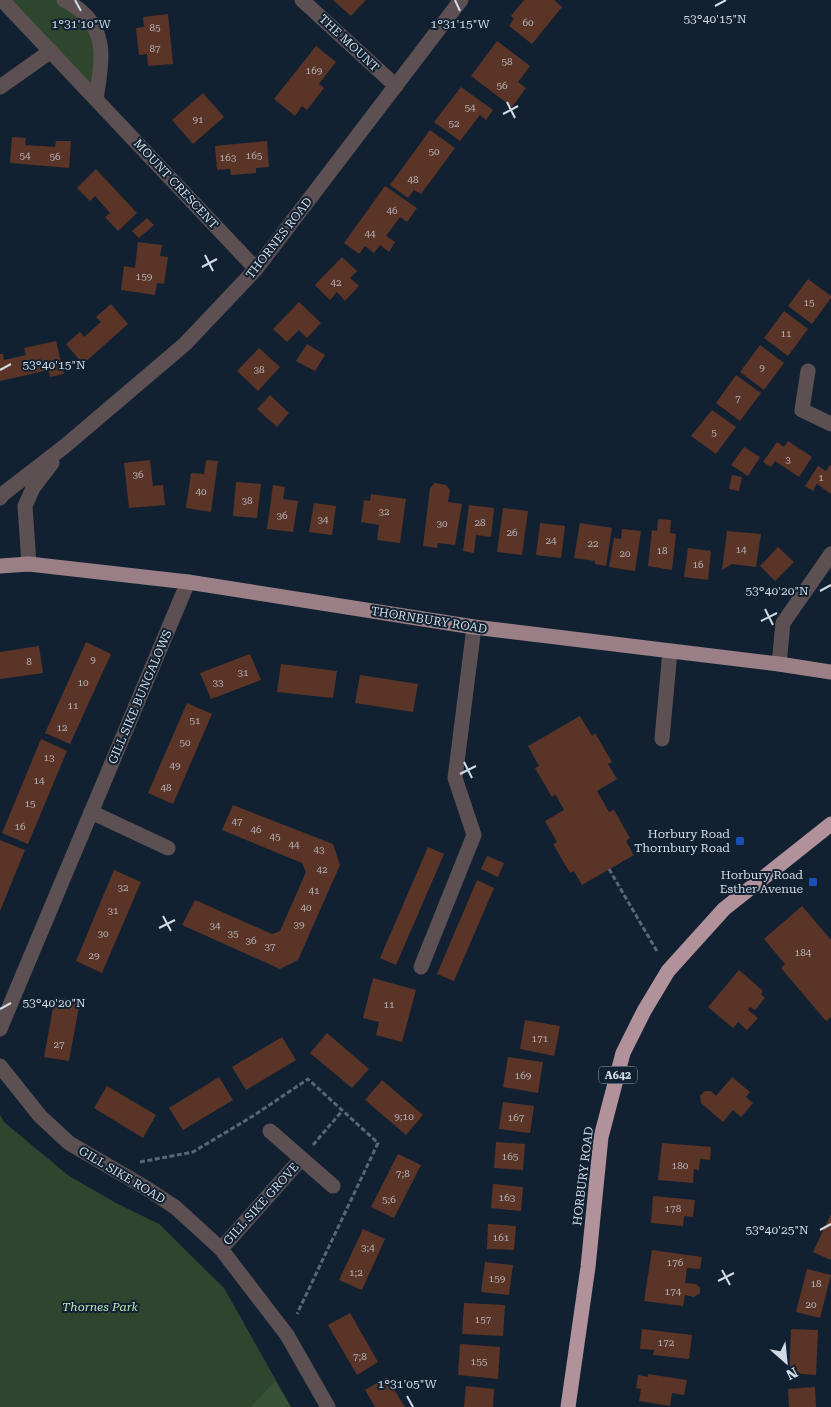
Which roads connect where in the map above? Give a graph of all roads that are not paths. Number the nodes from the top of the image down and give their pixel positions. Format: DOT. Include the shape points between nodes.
graph roads {
  1 [pos="2,0"];
  2 [pos="64,0"];
  3 [pos="302,0"];
  4 [pos="460,0"];
  5 [pos="51,51"];
  6 [pos="396,86"];
  7 [pos="0,87"];
  8 [pos="96,99"];
  9 [pos="256,269"];
  10 [pos="808,371"];
  11 [pos="831,424"];
  12 [pos="65,446"];
  13 [pos="0,498"];
  14 [pos="831,554"];
  15 [pos="29,564"];
  16 [pos="0,566"];
  17 [pos="188,582"];
  18 [pos="474,628"];
  19 [pos="670,651"];
  20 [pos="779,664"];
  21 [pos="831,672"];
  22 [pos="662,739"];
  23 [pos="91,812"];
  24 [pos="831,824"];
  25 [pos="168,848"];
  26 [pos="421,967"];
  27 [pos="0,1029"];
  28 [pos="0,1066"];
  29 [pos="270,1131"];
  30 [pos="301,1159"];
  31 [pos="333,1186"];
  32 [pos="220,1249"];
  33 [pos="328,1407"];
  34 [pos="568,1407"];
  1 -- 5 [label="street, MOUNT CRESCENT"];
  2 -- 8 [label="street" via="86,15 98,31 101,50"];
  3 -- 6 [label="street, THE MOUNT"];
  4 -- 6 [label="street, THORNES ROAD"];
  5 -- 7 [label="street"];
  5 -- 8 [label="street, MOUNT CRESCENT"];
  6 -- 9 [label="street, THORNES ROAD"];
  8 -- 9 [label="street, MOUNT CRESCENT"];
  9 -- 12 [label="street, THORNES ROAD" via="185,344"];
  10 -- 11 [label="street" via="802,410"];
  12 -- 13 [label="street, THORNES ROAD"];
  12 -- 15 [label="street, THORNES ROAD" via="32,488 25,506"];
  14 -- 20 [label="street" via="783,623"];
  15 -- 16 [label="main road"];
  15 -- 17 [label="main road, THORNBURY ROAD"];
  17 -- 18 [label="main road, THORNBURY ROAD"];
  17 -- 23 [label="street, GILL SIKE BUNGALOWS"];
  18 -- 19 [label="main road, THORNBURY ROAD"];
  18 -- 26 [label="street" via="455,778 474,834"];
  19 -- 20 [label="main road, THORNBURY ROAD"];
  19 -- 22 [label="street"];
  20 -- 21 [label="main road, THORNBURY ROAD"];
  23 -- 25 [label="street"];
  23 -- 27 [label="street, GILL SIKE BUNGALOWS"];
  24 -- 34 [label="highway, HORBURY ROAD / A642" via="724,909 668,971 623,1053 601,1137 588,1267"];
  28 -- 32 [label="street, GILL SIKE ROAD" via="40,1116 69,1143 175,1208"];
  29 -- 30 [label="street, GILL SIKE GROVE"];
  30 -- 31 [label="street, GILL SIKE GROVE"];
  30 -- 32 [label="street, GILL SIKE GROVE"];
  32 -- 33 [label="street, GILL SIKE ROAD" via="287,1335"];
}
